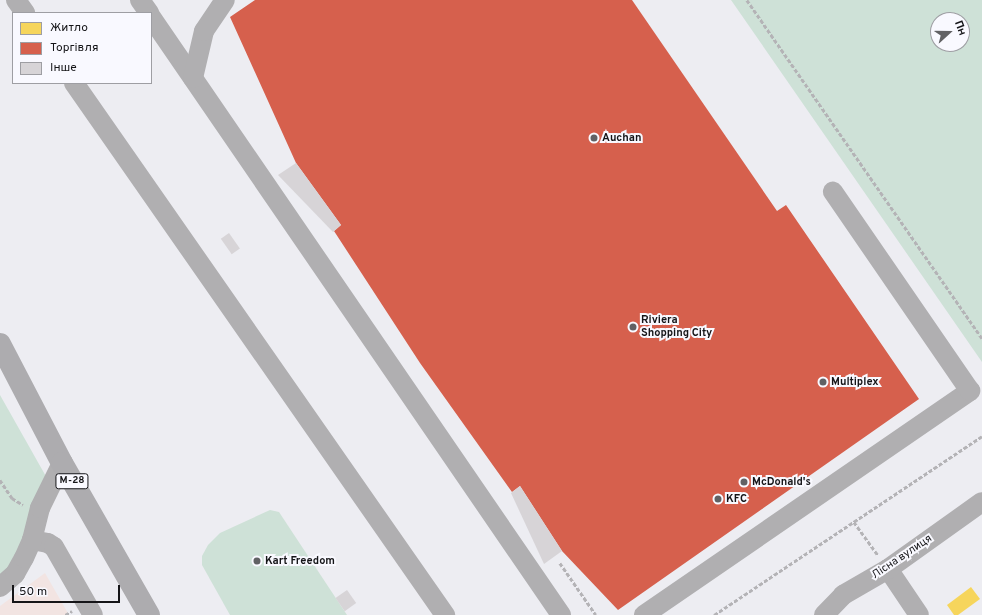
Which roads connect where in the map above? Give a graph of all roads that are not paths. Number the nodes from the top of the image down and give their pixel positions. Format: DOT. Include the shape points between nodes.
graph roads {
  1 [pos="16,0"];
  2 [pos="140,0"];
  3 [pos="225,0"];
  4 [pos="24,12"];
  5 [pos="148,12"];
  6 [pos="152,17"];
  7 [pos="193,78"];
  8 [pos="75,84"];
  9 [pos="834,192"];
  10 [pos="0,344"];
  11 [pos="62,463"];
  12 [pos="982,502"];
  13 [pos="32,540"];
  14 [pos="888,569"];
  15 [pos="0,587"];
  16 [pos="93,615"];
  17 [pos="149,615"];
  18 [pos="445,615"];
  19 [pos="561,615"];
  20 [pos="644,615"];
  21 [pos="824,615"];
  22 [pos="919,615"];
  1 -- 4 [label="street"];
  2 -- 5 [label="street"];
  3 -- 7 [label="street" via="204,31"];
  6 -- 7 [label="street"];
  7 -- 19 [label="street"];
  8 -- 18 [label="street"];
  9 -- 20 [label="street" via="970,391"];
  10 -- 11 [label="highway, М-28"];
  11 -- 13 [label="street" via="40,508"];
  11 -- 17 [label="highway, М-28"];
  12 -- 14 [label="street, Лісна вулиця"];
  13 -- 15 [label="street" via="15,574"];
  13 -- 16 [label="street" via="54,547"];
  14 -- 21 [label="street, Лісна вулиця" via="843,596"];
  14 -- 22 [label="street"];
}
